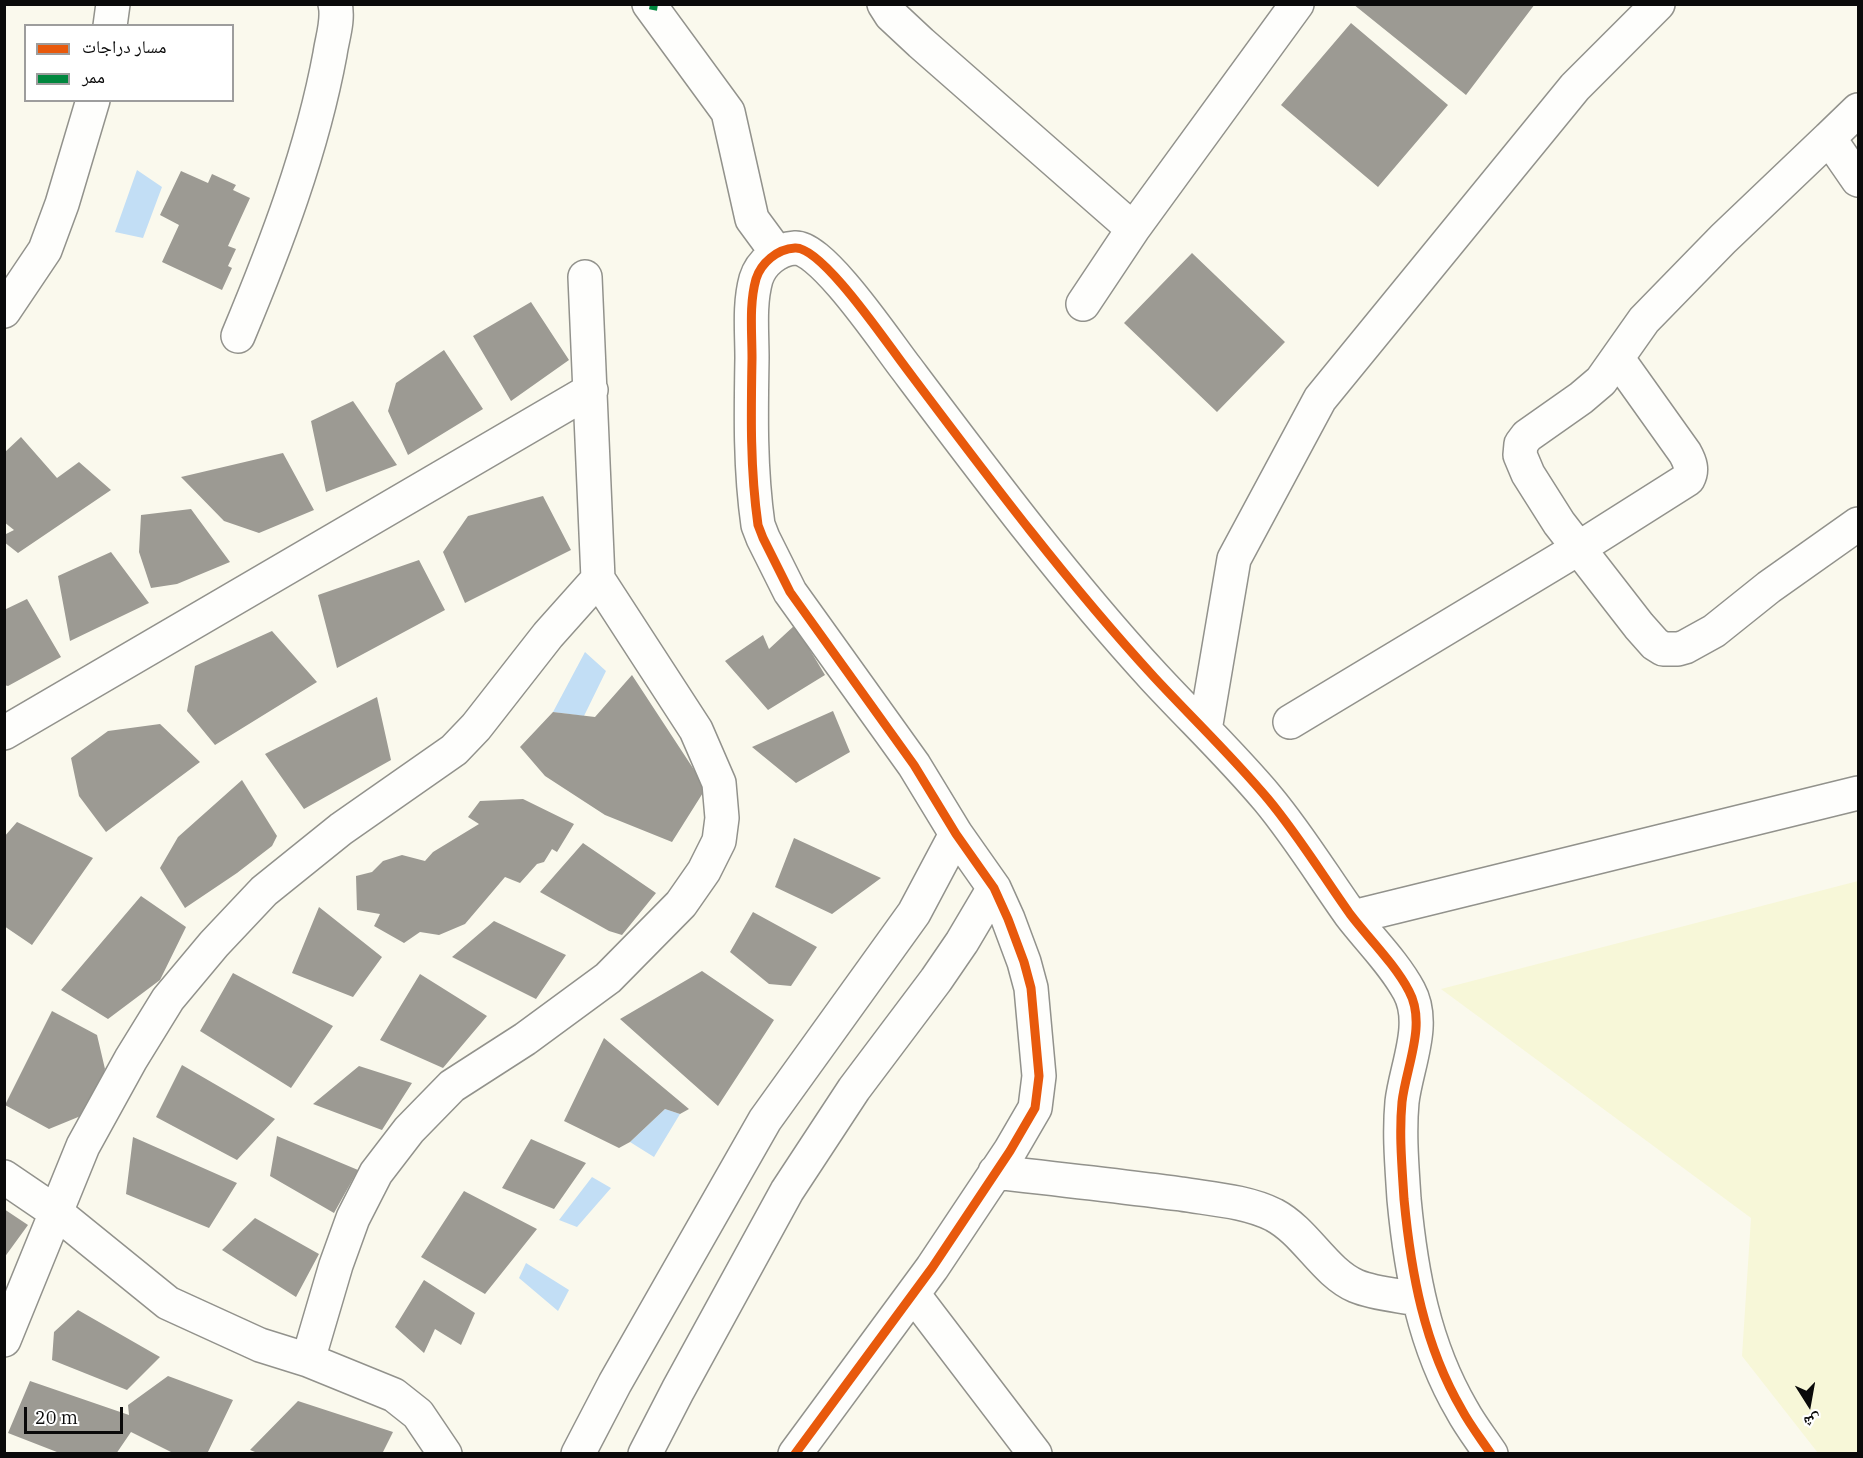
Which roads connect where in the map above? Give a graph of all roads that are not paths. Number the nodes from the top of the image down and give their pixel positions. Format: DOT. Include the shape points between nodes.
graph roads {
  1 [pos="113,4"];
  2 [pos="335,4"];
  3 [pos="649,4"];
  4 [pos="884,4"];
  5 [pos="1297,4"];
  6 [pos="1658,4"];
  7 [pos="110,24"];
  8 [pos="92,102"];
  9 [pos="1858,110"];
  10 [pos="1829,138"];
  11 [pos="1858,180"];
  12 [pos="1133,229"];
  13 [pos="777,252"];
  14 [pos="585,277"];
  15 [pos="1083,304"];
  16 [pos="4,311"];
  17 [pos="238,336"];
  18 [pos="1618,359"];
  19 [pos="591,390"];
  20 [pos="1858,524"];
  21 [pos="1579,548"];
  22 [pos="598,579"];
  23 [pos="1290,722"];
  24 [pos="1205,730"];
  25 [pos="4,733"];
  26 [pos="1858,793"];
  27 [pos="956,834"];
  28 [pos="994,888"];
  29 [pos="1353,917"];
  30 [pos="995,1172"];
  31 [pos="4,1177"];
  32 [pos="57,1213"];
  33 [pos="913,1294"];
  34 [pos="1418,1299"];
  35 [pos="4,1340"];
  36 [pos="308,1360"];
  37 [pos="445,1454"];
  38 [pos="578,1454"];
  39 [pos="645,1454"];
  40 [pos="795,1454"];
  41 [pos="1035,1454"];
  42 [pos="1491,1454"];
  1 -- 7 [label="street"];
  2 -- 17 [label="street" via="327,71 304,157"];
  3 -- 13 [label="street" via="728,112 752,219"];
  4 -- 12 [label="street" via="921,43"];
  5 -- 12 [label="street"];
  6 -- 24 [label="street" via="1575,87 1320,399 1234,558"];
  8 -- 16 [label="street" via="45,250"];
  9 -- 10 [label="street"];
  10 -- 11 [label="street"];
  10 -- 18 [label="street" via="1644,320"];
  12 -- 15 [label="street"];
  13 -- 24 [label="street" via="797,247 821,261 1075,587"];
  13 -- 27 [label="street" via="757,275 752,310 751,442 759,525 790,591 914,765"];
  14 -- 19 [label="street"];
  18 -- 21 [label="street" via="1581,398 1527,436 1520,449 1528,474"];
  18 -- 21 [label="street" via="1685,453 1691,473 1688,479"];
  19 -- 22 [label="street"];
  19 -- 25 [label="street"];
  20 -- 21 [label="street" via="1714,631 1678,649 1663,649 1655,644"];
  21 -- 23 [label="street"];
  22 -- 32 [label="street" via="454,750 332,836 264,891 214,944 168,999 131,1059 83,1146"];
  22 -- 36 [label="street" via="696,730 719,783 719,841 681,904 608,978 452,1086 409,1130 376,1173 353,1218"];
  24 -- 29 [label="street" via="1270,801"];
  26 -- 29 [label="street"];
  27 -- 28 [label="street"];
  27 -- 38 [label="street" via="914,913 765,1120"];
  28 -- 30 [label="street" via="1031,988 1039,1076 1035,1108"];
  28 -- 39 [label="street" via="962,942 854,1089 787,1191"];
  29 -- 34 [label="street" via="1401,977 1415,1003 1417,1020 1402,1102 1401,1137 1407,1224"];
  30 -- 33 [label="street"];
  30 -- 34 [label="street" via="1249,1206 1274,1215 1289,1226 1342,1278 1356,1286"];
  31 -- 32 [label="street"];
  32 -- 35 [label="street"];
  32 -- 36 [label="street" via="168,1303 260,1345"];
  33 -- 40 [label="street"];
  33 -- 41 [label="street"];
  34 -- 42 [label="street" via="1425,1329 1461,1409"];
  36 -- 37 [label="street" via="394,1395 418,1414"];
}
